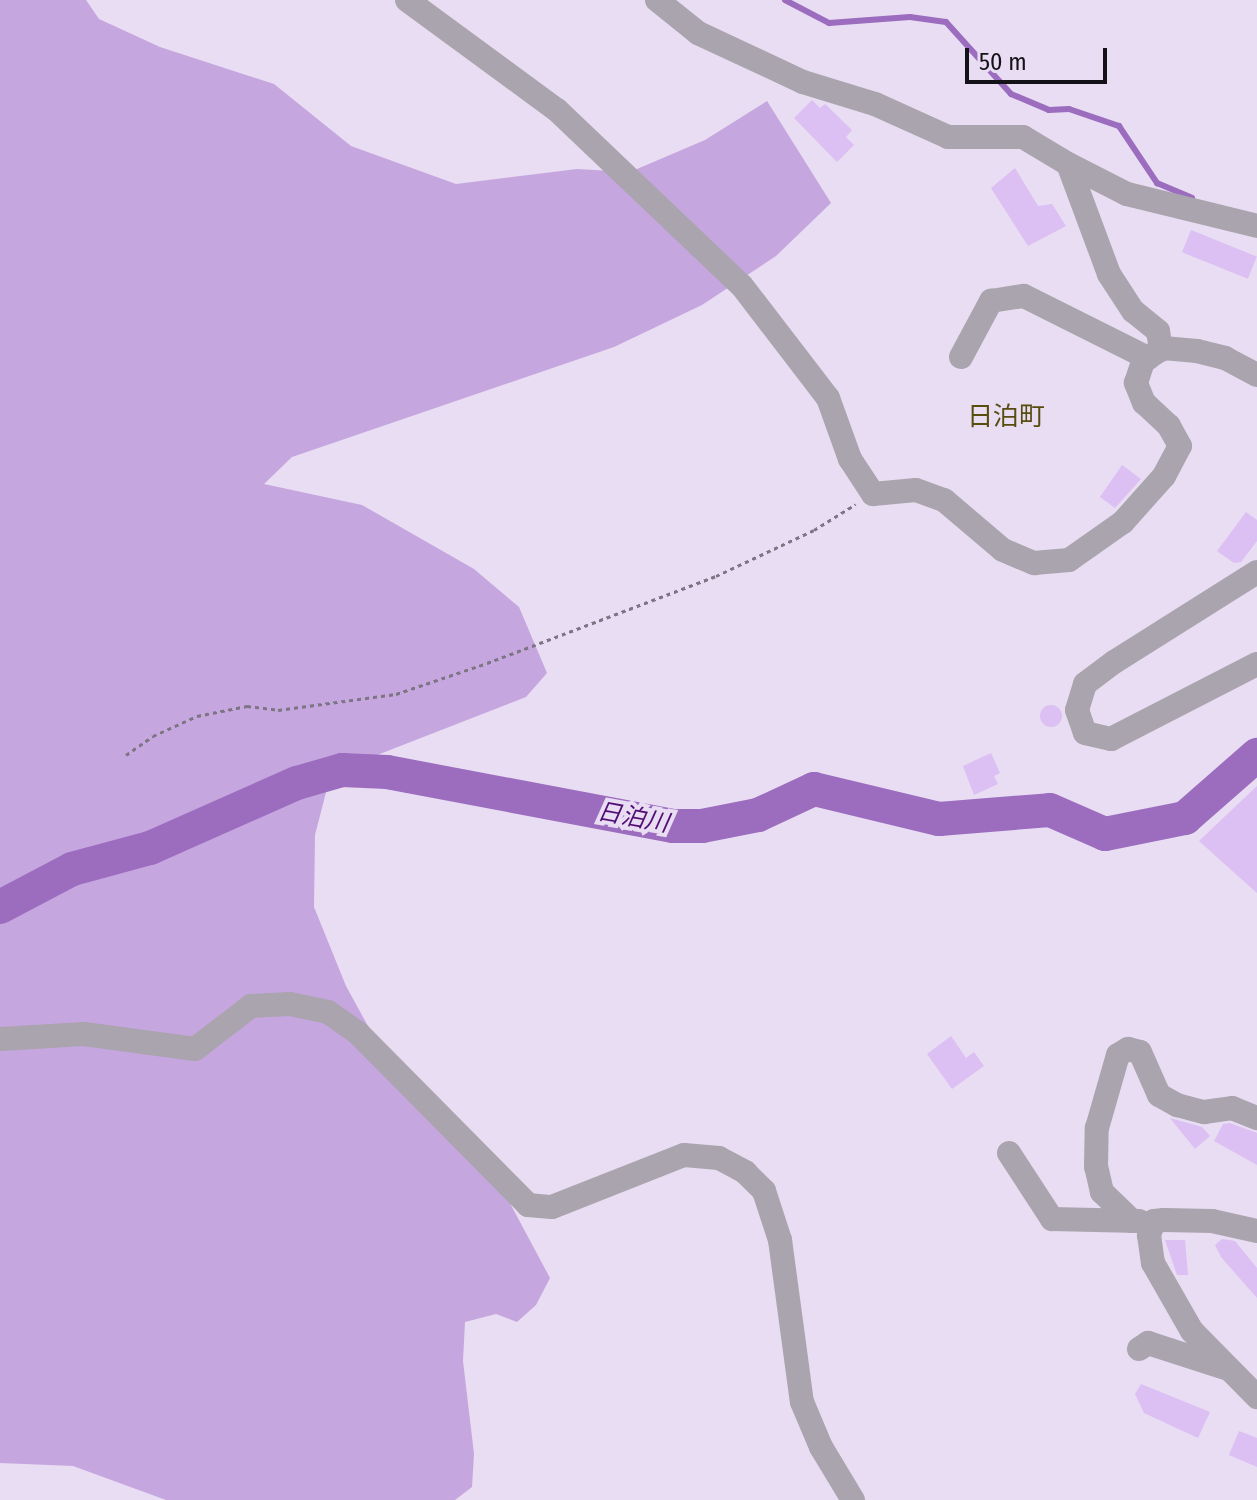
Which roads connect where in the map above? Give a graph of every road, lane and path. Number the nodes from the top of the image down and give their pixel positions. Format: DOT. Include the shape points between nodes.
graph roads {
  1 [pos="407,0"];
  2 [pos="657,0"];
  3 [pos="1068,164"];
  4 [pos="1257,226"];
  5 [pos="1154,354"];
  6 [pos="961,357"];
  7 [pos="1257,375"];
  8 [pos="873,494"];
  9 [pos="1257,572"];
  10 [pos="1257,664"];
  11 [pos="126,755"];
  12 [pos="0,1039"];
  13 [pos="1257,1118"];
  14 [pos="1009,1153"];
  15 [pos="1143,1221"];
  16 [pos="1257,1231"];
  17 [pos="1139,1349"];
  18 [pos="1230,1370"];
  19 [pos="1257,1397"];
  20 [pos="853,1500"];
  1 -- 8 [label="street" via="557,110 742,286 828,398 850,459"];
  2 -- 3 [label="street" via="698,33 803,82 875,104 948,137 1023,137"];
  3 -- 4 [label="street" via="1127,194"];
  3 -- 5 [label="street" via="1109,274 1133,311 1158,331"];
  5 -- 6 [label="street" via="1024,296 991,301"];
  5 -- 7 [label="street" via="1225,358"];
  5 -- 8 [label="street" via="1136,383 1144,403 1169,426 1180,446 1164,476 1123,522 1069,560 1034,563 1003,550 944,500 916,490"];
  8 -- 11 [label="path" via="814,530 716,576 487,663 396,694 278,710 247,706 197,716"];
  9 -- 10 [label="street" via="1085,684 1077,710 1085,733 1111,739"];
  12 -- 20 [label="street" via="84,1034 195,1049 251,1006 290,1004 328,1012 358,1033 528,1205 552,1207 684,1155 719,1158 745,1172 764,1191 780,1240 802,1402"];
  13 -- 15 [label="street" via="1232,1108 1204,1112 1177,1105 1159,1095 1140,1052 1128,1049 1118,1055 1097,1128 1096,1167 1102,1192"];
  14 -- 15 [label="street" via="1052,1219"];
  15 -- 16 [label="street" via="1212,1221"];
  15 -- 18 [label="street" via="1153,1263 1192,1331"];
  17 -- 18 [label="street" via="1148,1343"];
  18 -- 19 [label="street"];
}
